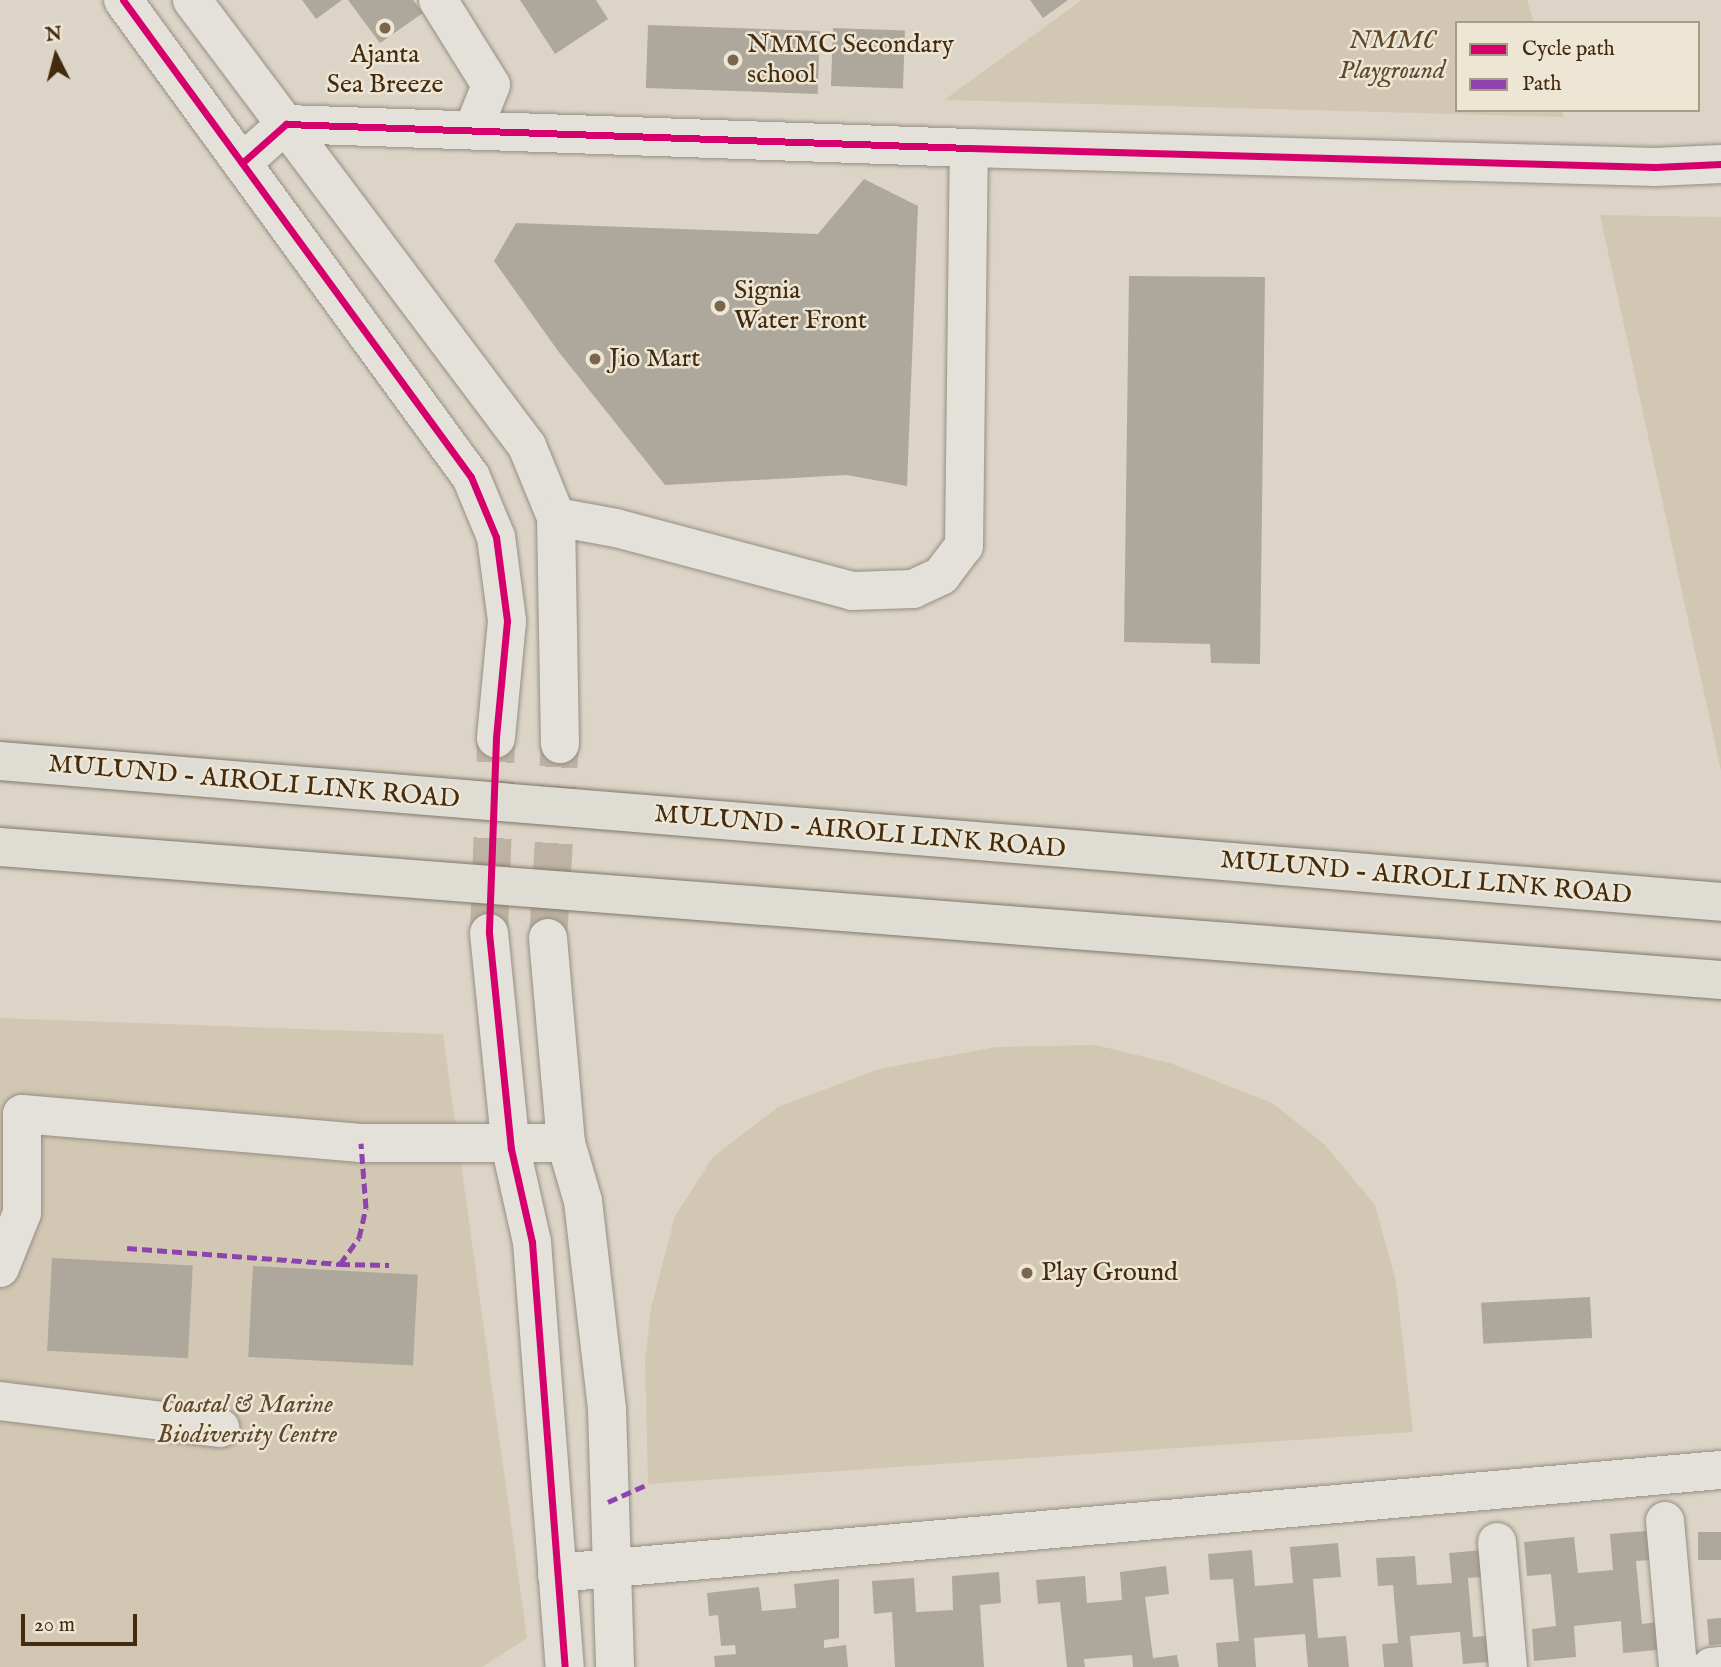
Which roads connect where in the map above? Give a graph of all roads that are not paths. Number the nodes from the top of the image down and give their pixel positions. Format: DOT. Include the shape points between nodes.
graph roads {
  1 [pos="123,0"];
  2 [pos="192,0"];
  3 [pos="438,0"];
  4 [pos="286,124"];
  5 [pos="473,130"];
  6 [pos="970,148"];
  7 [pos="242,163"];
  8 [pos="1721,164"];
  9 [pos="556,517"];
  10 [pos="496,738"];
  11 [pos="560,744"];
  12 [pos="0,761"];
  13 [pos="0,847"];
  14 [pos="1721,902"];
  15 [pos="489,933"];
  16 [pos="548,938"];
  17 [pos="1721,980"];
  18 [pos="566,1143"];
  19 [pos="510,1144"];
  20 [pos="0,1268"];
  21 [pos="0,1401"];
  22 [pos="220,1428"];
  23 [pos="1721,1470"];
  24 [pos="1665,1521"];
  25 [pos="1497,1542"];
  26 [pos="609,1571"];
  27 [pos="557,1573"];
  28 [pos="1721,1666"];
  29 [pos="565,1667"];
  30 [pos="615,1667"];
  31 [pos="1508,1667"];
  32 [pos="1678,1667"];
  33 [pos="1711,1667"];
  1 -- 7 [label="street"];
  2 -- 4 [label="street"];
  3 -- 5 [label="street" via="491,85"];
  4 -- 5 [label="street"];
  4 -- 7 [label="street"];
  4 -- 9 [label="street" via="527,446"];
  5 -- 6 [label="street"];
  6 -- 8 [label="street" via="1655,167"];
  6 -- 9 [label="street" via="964,546 941,576 913,589 852,591 616,528"];
  7 -- 10 [label="street" via="471,477 496,537 507,621"];
  9 -- 11 [label="street"];
  12 -- 14 [label="main road, MULUND - AIROLI LINK ROAD, bridge"];
  13 -- 17 [label="main road, bridge"];
  15 -- 19 [label="street"];
  16 -- 18 [label="street"];
  18 -- 19 [label="street"];
  18 -- 26 [label="street" via="583,1201 607,1410"];
  19 -- 20 [label="street" via="360,1143 22,1114 22,1213"];
  19 -- 27 [label="street" via="532,1242"];
  21 -- 22 [label="street"];
  23 -- 26 [label="street"];
  24 -- 32 [label="street"];
  25 -- 31 [label="street"];
  26 -- 27 [label="street"];
  26 -- 30 [label="street"];
  27 -- 29 [label="street"];
  28 -- 33 [label="street"];
}
